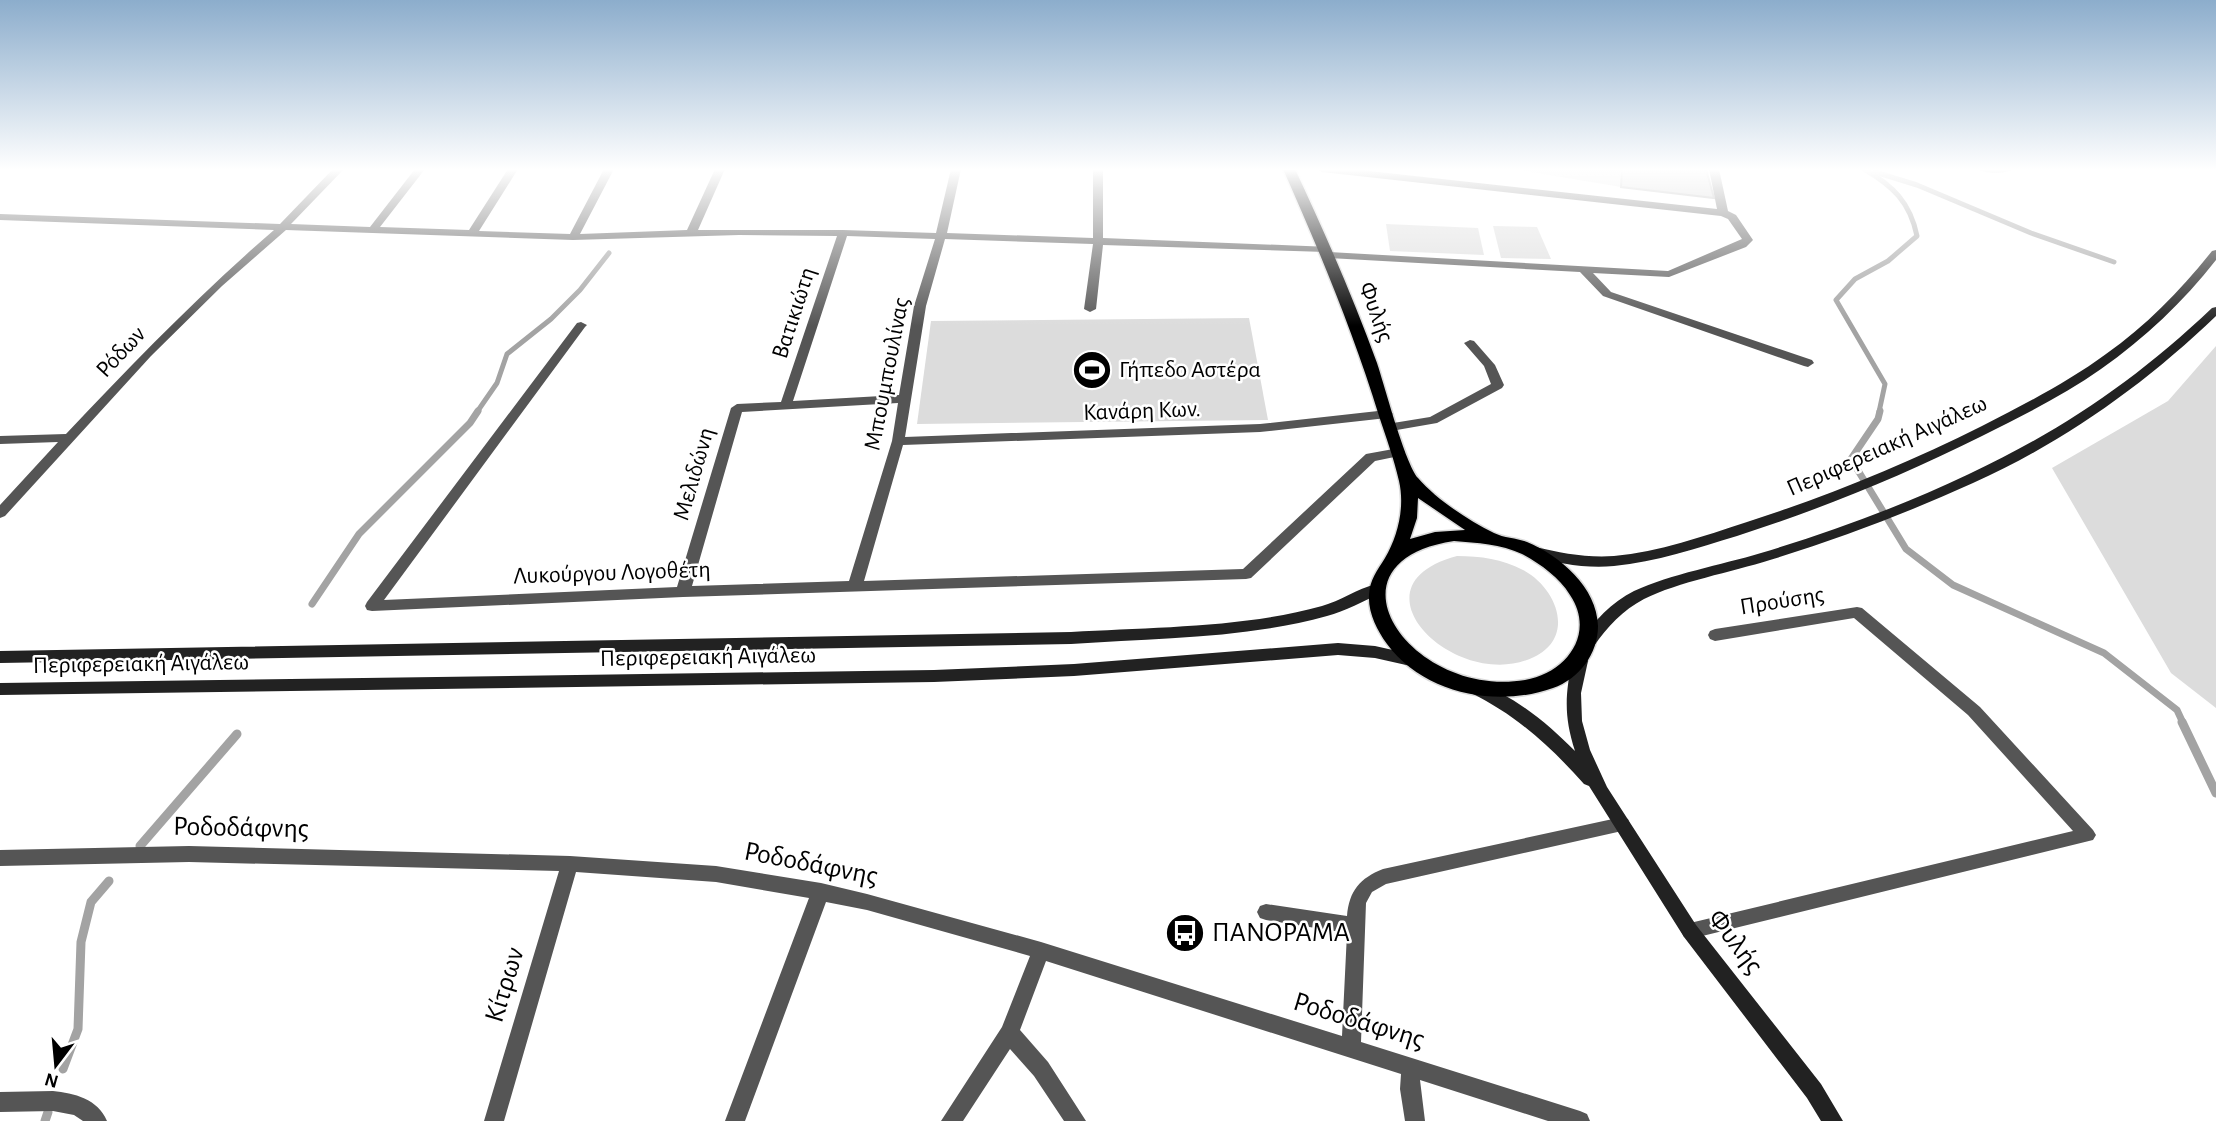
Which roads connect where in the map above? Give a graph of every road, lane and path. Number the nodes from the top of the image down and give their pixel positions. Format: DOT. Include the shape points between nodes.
graph roads {
  1 [pos="111,221"];
  2 [pos="288,221"];
  3 [pos="380,221"];
  4 [pos="480,221"];
  5 [pos="581,221"];
  6 [pos="696,221"];
  7 [pos="944,221"];
  8 [pos="1098,221"];
  9 [pos="1313,221"];
  10 [pos="1735,221"];
  11 [pos="282,228"];
  12 [pos="373,230"];
  13 [pos="691,233"];
  14 [pos="843,233"];
  15 [pos="472,234"];
  16 [pos="941,235"];
  17 [pos="573,237"];
  18 [pos="1098,243"];
  19 [pos="1327,252"];
  20 [pos="2216,253"];
  21 [pos="1582,268"];
  22 [pos="1090,309"];
  23 [pos="2216,310"];
  24 [pos="581,325"];
  25 [pos="1470,343"];
  26 [pos="1808,363"];
  27 [pos="905,399"];
  28 [pos="785,407"];
  29 [pos="1389,421"];
  30 [pos="69,438"];
  31 [pos="0,440"];
  32 [pos="898,441"];
  33 [pos="1399,452"];
  34 [pos="1406,475"];
  35 [pos="0,513"];
  36 [pos="1492,538"];
  37 [pos="1525,549"];
  38 [pos="1393,557"];
  39 [pos="855,586"];
  40 [pos="1376,589"];
  41 [pos="683,592"];
  42 [pos="1715,635"];
  43 [pos="1589,642"];
  44 [pos="0,657"];
  45 [pos="1415,661"];
  46 [pos="1580,661"];
  47 [pos="1470,686"];
  48 [pos="0,689"];
  49 [pos="1600,790"];
  50 [pos="1622,824"];
  51 [pos="0,858"];
  52 [pos="570,864"];
  53 [pos="821,891"];
  54 [pos="1266,912"];
  55 [pos="1355,926"];
  56 [pos="1690,931"];
  57 [pos="1041,951"];
  58 [pos="1009,1032"];
  59 [pos="1351,1048"];
  60 [pos="1411,1067"];
  61 [pos="0,1102"];
  62 [pos="97,1121"];
  63 [pos="494,1121"];
  64 [pos="735,1121"];
  65 [pos="951,1121"];
  66 [pos="1076,1121"];
  67 [pos="1415,1121"];
  68 [pos="1580,1121"];
  69 [pos="1833,1121"];
  1 -- 11 [label="street"];
  2 -- 11 [label="street, Ρόδων"];
  3 -- 12 [label="street"];
  4 -- 15 [label="street"];
  5 -- 17 [label="street"];
  6 -- 13 [label="street"];
  7 -- 16 [label="street, Μπουμπουλίνας"];
  8 -- 18 [label="street"];
  9 -- 19 [label="main road, Φυλής"];
  10 -- 21 [label="street" via="1748,240 1669,274"];
  11 -- 12 [label="street"];
  11 -- 30 [label="street, Ρόδων" via="197,304"];
  12 -- 15 [label="street"];
  13 -- 14 [label="street"];
  13 -- 17 [label="street"];
  14 -- 16 [label="street"];
  14 -- 28 [label="street, Βατικιώτη"];
  15 -- 17 [label="street"];
  16 -- 18 [label="street"];
  16 -- 27 [label="street, Μπουμπουλίνας" via="920,306"];
  18 -- 19 [label="street"];
  18 -- 22 [label="street"];
  19 -- 21 [label="street"];
  19 -- 29 [label="main road, Φυλής"];
  20 -- 37 [label="main road, Περιφερειακή Αιγάλεω" via="2196,280 2111,356 2060,390 1857,488 1686,546 1611,561 1578,561"];
  21 -- 26 [label="street" via="1607,294"];
  23 -- 43 [label="main road" via="2149,372 2096,410 2033,445 1890,513 1652,590 1619,606"];
  24 -- 41 [label="street, Λυκούργου Λογοθέτη" via="372,606"];
  25 -- 29 [label="street, Κανάρη Κων." via="1498,384 1433,420"];
  27 -- 28 [label="street"];
  27 -- 32 [label="street, Μπουμπουλίνας"];
  28 -- 41 [label="street, Μελιδώνη" via="737,408"];
  29 -- 32 [label="street, Κανάρη Κων."];
  29 -- 33 [label="main road, Φυλής"];
  30 -- 31 [label="street"];
  30 -- 35 [label="street, Ρόδων"];
  32 -- 39 [label="street, Μπουμπουλίνας"];
  33 -- 34 [label="main road, Φυλής"];
  33 -- 39 [label="street, Λυκούργου Λογοθέτη" via="1371,457 1246,574"];
  34 -- 36 [label="main road, Φυλής" via="1440,509"];
  34 -- 38 [label="main road, Φυλής" via="1410,511"];
  36 -- 37 [label="main road"];
  36 -- 38 [label="main road" via="1454,535 1419,541"];
  37 -- 43 [label="main road" via="1555,567 1577,590 1589,616"];
  38 -- 40 [label="main road"];
  39 -- 41 [label="street, Λυκούργου Λογοθέτη"];
  40 -- 44 [label="main road, Περιφερειακή Αιγάλεω" via="1326,611 1282,620 1071,638"];
  40 -- 45 [label="main road" via="1379,614 1392,638"];
  42 -- 56 [label="street, Προύσης" via="1857,612 1974,711 2087,835"];
  43 -- 46 [label="main road"];
  45 -- 47 [label="main road"];
  45 -- 48 [label="main road, Περιφερειακή Αιγάλεω" via="1338,649 934,676"];
  46 -- 47 [label="main road" via="1561,677 1535,687 1503,691"];
  46 -- 49 [label="main road, Φυλής" via="1573,693 1574,721"];
  47 -- 49 [label="main road, Φυλής" via="1507,703 1540,726"];
  49 -- 50 [label="main road, Φυλής"];
  50 -- 55 [label="street" via="1383,877 1361,894"];
  50 -- 56 [label="main road, Φυλής"];
  51 -- 52 [label="street, Ροδοδάφνης" via="189,854"];
  52 -- 53 [label="street, Ροδοδάφνης" via="716,874"];
  52 -- 63 [label="street, Κίτρων"];
  53 -- 57 [label="street, Ροδοδάφνης"];
  53 -- 64 [label="street"];
  54 -- 55 [label="street"];
  55 -- 59 [label="street"];
  56 -- 69 [label="main road, Φυλής"];
  57 -- 58 [label="street"];
  57 -- 59 [label="street, Ροδοδάφνης"];
  58 -- 65 [label="street"];
  58 -- 66 [label="street"];
  59 -- 60 [label="street, Ροδοδάφνης"];
  60 -- 67 [label="street"];
  60 -- 68 [label="street, Ροδοδάφνης"];
  61 -- 62 [label="street" via="66,1102 91,1111"];
}
